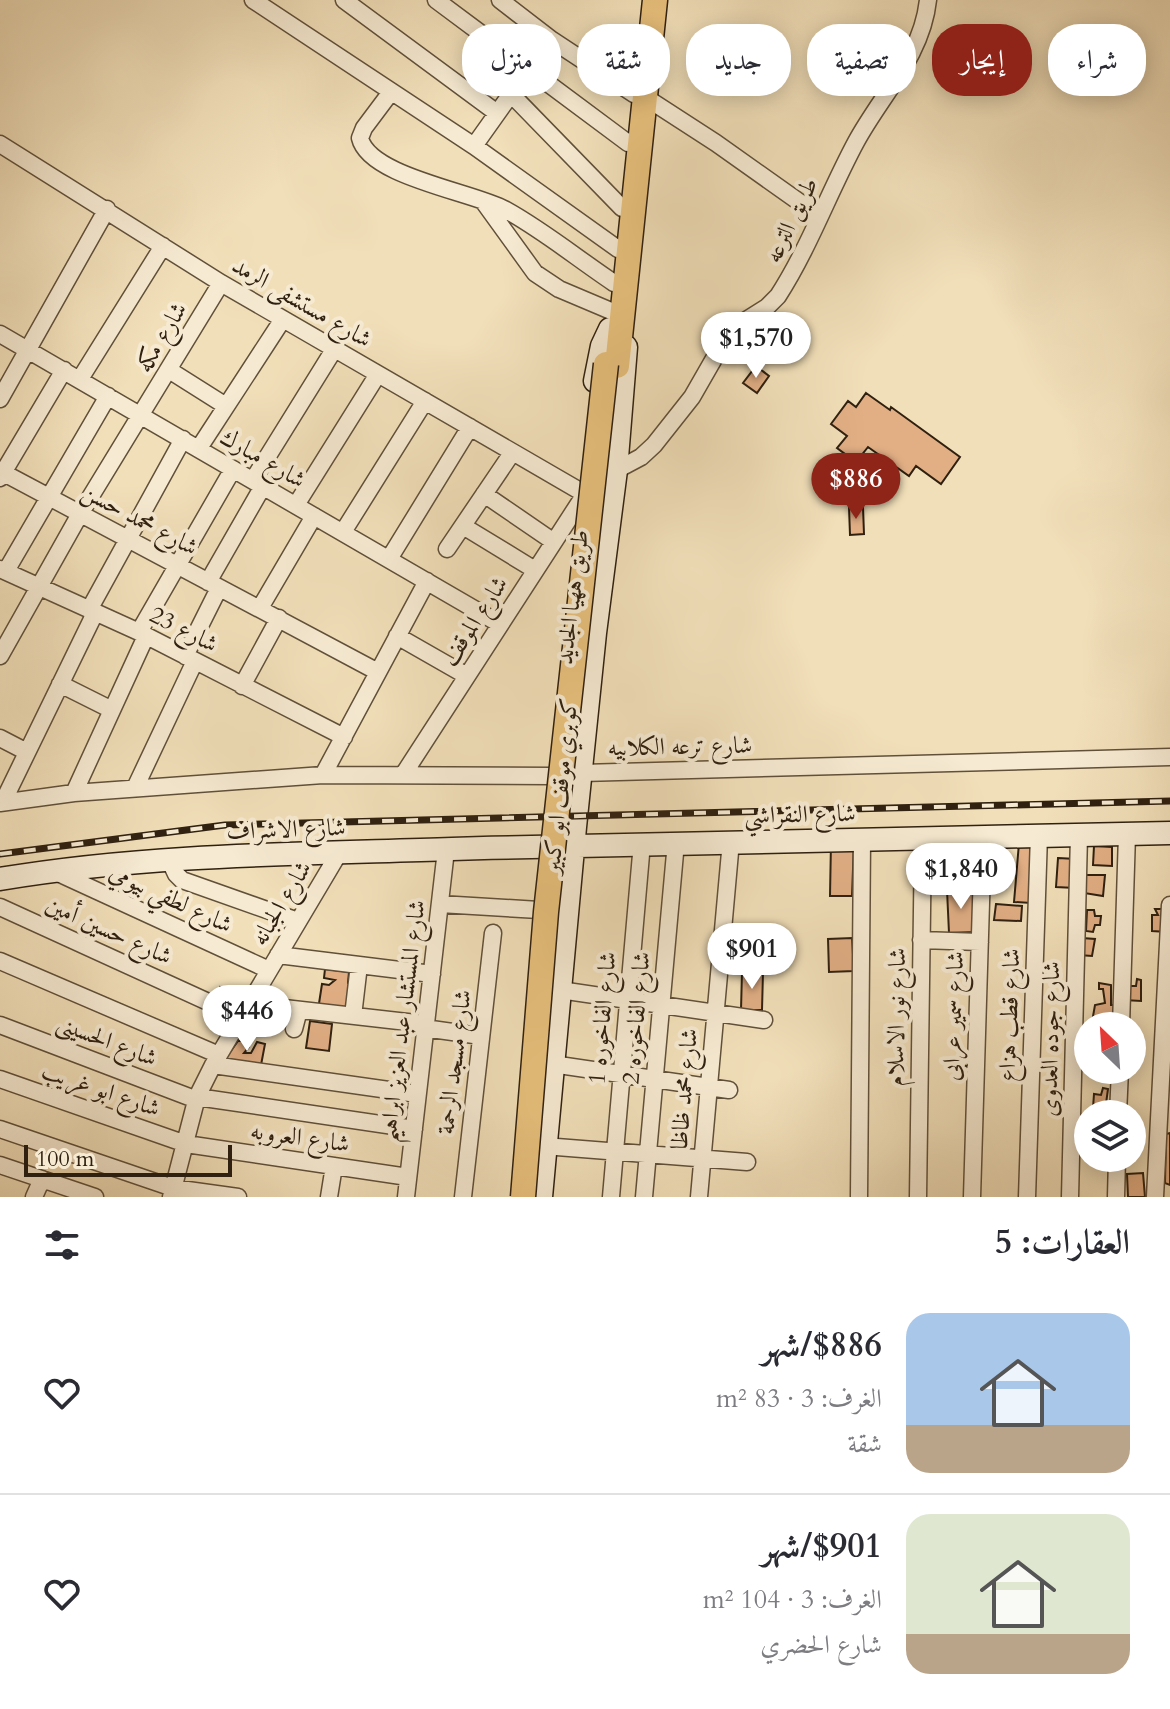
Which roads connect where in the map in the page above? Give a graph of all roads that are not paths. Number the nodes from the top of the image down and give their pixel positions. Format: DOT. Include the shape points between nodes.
graph roads {
  1 [pos="253,0"];
  2 [pos="344,0"];
  3 [pos="436,0"];
  4 [pos="500,0"];
  5 [pos="644,0"];
  6 [pos="655,0"];
  7 [pos="928,0"];
  8 [pos="643,24"];
  9 [pos="651,24"];
  10 [pos="577,56"];
  11 [pos="391,92"];
  12 [pos="640,96"];
  13 [pos="497,113"];
  14 [pos="628,143"];
  15 [pos="474,146"];
  16 [pos="2,150"];
  17 [pos="481,198"];
  18 [pos="622,208"];
  19 [pos="107,209"];
  20 [pos="819,216"];
  21 [pos="163,246"];
  22 [pos="618,249"];
  23 [pos="221,283"];
  24 [pos="614,283"];
  25 [pos="283,319"];
  26 [pos="614,323"];
  27 [pos="0,334"];
  28 [pos="335,348"];
  29 [pos="28,349"];
  30 [pos="612,365"];
  31 [pos="64,370"];
  32 [pos="169,370"];
  33 [pos="378,374"];
  34 [pos="80,379"];
  35 [pos="108,396"];
  36 [pos="0,399"];
  37 [pos="425,401"];
  38 [pos="226,406"];
  39 [pos="142,415"];
  40 [pos="470,427"];
  41 [pos="183,439"];
  42 [pos="199,448"];
  43 [pos="512,453"];
  44 [pos="233,469"];
  45 [pos="616,470"];
  46 [pos="1,474"];
  47 [pos="258,483"];
  48 [pos="484,494"];
  49 [pos="585,494"];
  50 [pos="48,498"];
  51 [pos="296,505"];
  52 [pos="80,514"];
  53 [pos="314,516"];
  54 [pos="463,526"];
  55 [pos="343,532"];
  56 [pos="128,540"];
  57 [pos="554,542"];
  58 [pos="447,549"];
  59 [pos="389,559"];
  60 [pos="177,565"];
  61 [pos="3,570"];
  62 [pos="535,570"];
  63 [pos="427,581"];
  64 [pos="214,585"];
  65 [pos="37,587"];
  66 [pos="260,608"];
  67 [pos="92,612"];
  68 [pos="279,618"];
  69 [pos="500,624"];
  70 [pos="142,634"];
  71 [pos="397,636"];
  72 [pos="0,656"];
  73 [pos="190,659"];
  74 [pos="378,672"];
  75 [pos="467,676"];
  76 [pos="60,684"];
  77 [pos="242,686"];
  78 [pos="112,710"];
  79 [pos="344,737"];
  80 [pos="0,738"];
  81 [pos="27,752"];
  82 [pos="1170,757"];
  83 [pos="582,773"];
  84 [pos="323,775"];
  85 [pos="403,775"];
  86 [pos="551,776"];
  87 [pos="135,788"];
  88 [pos="74,793"];
  89 [pos="1,803"];
  90 [pos="1170,833"];
  91 [pos="1127,834"];
  92 [pos="1039,835"];
  93 [pos="1079,835"];
  94 [pos="983,837"];
  95 [pos="923,839"];
  96 [pos="862,840"];
  97 [pos="731,841"];
  98 [pos="676,842"];
  99 [pos="642,843"];
  100 [pos="574,844"];
  101 [pos="545,845"];
  102 [pos="446,850"];
  103 [pos="339,853"];
  104 [pos="169,859"];
  105 [pos="53,870"];
  106 [pos="0,879"];
  107 [pos="440,904"];
  108 [pos="1170,905"];
  109 [pos="0,907"];
  110 [pos="539,910"];
  111 [pos="298,921"];
  112 [pos="493,933"];
  113 [pos="921,940"];
  114 [pos="980,942"];
  115 [pos="278,955"];
  116 [pos="0,961"];
  117 [pos="359,965"];
  118 [pos="269,970"];
  119 [pos="432,974"];
  120 [pos="560,990"];
  121 [pos="628,1000"];
  122 [pos="661,1005"];
  123 [pos="245,1010"];
  124 [pos="299,1010"];
  125 [pos="1121,1012"];
  126 [pos="715,1013"];
  127 [pos="353,1016"];
  128 [pos="764,1020"];
  129 [pos="0,1025"];
  130 [pos="424,1026"];
  131 [pos="294,1029"];
  132 [pos="481,1036"];
  133 [pos="216,1060"];
  134 [pos="552,1064"];
  135 [pos="622,1074"];
  136 [pos="0,1079"];
  137 [pos="654,1079"];
  138 [pos="709,1087"];
  139 [pos="729,1090"];
  140 [pos="417,1094"];
  141 [pos="197,1099"];
  142 [pos="0,1129"];
  143 [pos="414,1129"];
  144 [pos="186,1144"];
  145 [pos="544,1146"];
  146 [pos="615,1152"];
  147 [pos="648,1154"];
  148 [pos="702,1159"];
  149 [pos="747,1162"];
  150 [pos="0,1165"];
  151 [pos="334,1166"];
  152 [pos="1117,1172"];
  153 [pos="408,1177"];
  154 [pos="42,1179"];
  155 [pos="172,1192"];
  156 [pos="34,1197"];
  157 [pos="95,1197"];
  158 [pos="238,1197"];
  159 [pos="329,1197"];
  160 [pos="406,1197"];
  161 [pos="463,1197"];
  162 [pos="516,1197"];
  163 [pos="523,1197"];
  164 [pos="534,1197"];
  165 [pos="541,1197"];
  166 [pos="611,1197"];
  167 [pos="644,1197"];
  168 [pos="699,1197"];
  169 [pos="859,1197"];
  170 [pos="918,1197"];
  171 [pos="972,1197"];
  172 [pos="1027,1197"];
  173 [pos="1070,1197"];
  174 [pos="1116,1197"];
  175 [pos="1155,1197"];
  1 -- 11 [label="street"];
  2 -- 13 [label="street"];
  3 -- 14 [label="street"];
  4 -- 10 [label="street"];
  5 -- 8 [label="main road, طريق ههيا الجديد"];
  6 -- 9 [label="main road, طريق ههيا الجديد"];
  7 -- 20 [label="street, طريق الترعه" via="920,37 906,66 856,142"];
  11 -- 15 [label="street"];
  11 -- 17 [label="street" via="364,128 364,149 430,185"];
  12 -- 14 [label="main road, طريق ههيا الجديد"];
  12 -- 20 [label="street"];
  12 -- 26 [label="main road, طريق ههيا الجديد"];
  13 -- 15 [label="street"];
  13 -- 18 [label="street" via="511,94"];
  14 -- 18 [label="main road, طريق ههيا الجديد"];
  15 -- 22 [label="street"];
  16 -- 19 [label="street, شارع مستشفى الرمد"];
  17 -- 24 [label="street"];
  17 -- 26 [label="street" via="535,273"];
  18 -- 22 [label="main road, طريق ههيا الجديد"];
  19 -- 21 [label="street, شارع مستشفى الرمد"];
  19 -- 29 [label="street"];
  20 -- 45 [label="street, طريق الترعه" via="778,296 727,336 692,397 654,445"];
  21 -- 23 [label="street, شارع مستشفى الرمد"];
  21 -- 34 [label="street"];
  22 -- 24 [label="main road, طريق ههيا الجديد"];
  23 -- 25 [label="street, شارع مستشفى الرمد"];
  23 -- 32 [label="street, شارع مكه"];
  24 -- 26 [label="main road, طريق ههيا الجديد"];
  25 -- 28 [label="street, شارع مستشفى الرمد"];
  25 -- 38 [label="street"];
  26 -- 30 [label="main road, كوبري موقف ابو كبير"];
  26 -- 45 [label="street, طريق ههيا الجديد" via="626,347 627,365"];
  26 -- 49 [label="street, طريق ههيا الجديد" via="596,376"];
  27 -- 29 [label="street, شارع مبارك"];
  28 -- 33 [label="street, شارع مستشفى الرمد"];
  28 -- 47 [label="street"];
  29 -- 31 [label="street, شارع مبارك"];
  29 -- 36 [label="street"];
  30 -- 163 [label="main road, كوبري موقف ابو كبير, bridge" via="546,912"];
  30 -- 164 [label="main road, كوبري موقف ابو كبير"];
  31 -- 34 [label="street, شارع مبارك"];
  31 -- 46 [label="street"];
  32 -- 38 [label="street"];
  32 -- 39 [label="street, شارع مكه"];
  33 -- 37 [label="street, شارع مستشفى الرمد"];
  33 -- 51 [label="street"];
  34 -- 35 [label="street, شارع مبارك"];
  35 -- 39 [label="street, شارع مبارك"];
  35 -- 50 [label="street"];
  37 -- 40 [label="street, شارع مستشفى الرمد"];
  37 -- 55 [label="street"];
  38 -- 42 [label="street"];
  39 -- 41 [label="street, شارع مبارك"];
  39 -- 52 [label="street, شارع مكه"];
  40 -- 43 [label="street, شارع مستشفى الرمد"];
  40 -- 59 [label="street"];
  41 -- 42 [label="street, شارع مبارك"];
  41 -- 56 [label="street"];
  42 -- 44 [label="street, شارع مبارك"];
  43 -- 48 [label="street"];
  43 -- 49 [label="street, شارع مستشفى الرمد"];
  44 -- 47 [label="street, شارع مبارك"];
  44 -- 60 [label="street"];
  45 -- 49 [label="street, طريق الترعه"];
  45 -- 83 [label="street, طريق ههيا الجديد"];
  46 -- 50 [label="street, شارع محمد حسن"];
  47 -- 51 [label="street, شارع مبارك"];
  47 -- 64 [label="street"];
  48 -- 54 [label="street"];
  48 -- 57 [label="street"];
  49 -- 57 [label="street, شارع الموقف"];
  49 -- 86 [label="street, طريق ههيا الجديد"];
  50 -- 52 [label="street, شارع محمد حسن"];
  50 -- 61 [label="street"];
  51 -- 53 [label="street, شارع مبارك"];
  52 -- 56 [label="street, شارع محمد حسن"];
  52 -- 65 [label="street, شارع مكه"];
  53 -- 55 [label="street, شارع مبارك"];
  53 -- 66 [label="street"];
  54 -- 58 [label="street"];
  54 -- 62 [label="street"];
  55 -- 59 [label="street, شارع مبارك"];
  56 -- 60 [label="street, شارع محمد حسن"];
  56 -- 67 [label="street"];
  57 -- 62 [label="street, شارع الموقف"];
  59 -- 63 [label="street, شارع مبارك"];
  60 -- 64 [label="street, شارع محمد حسن"];
  60 -- 70 [label="street"];
  61 -- 65 [label="street, شارع 23"];
  62 -- 69 [label="street, شارع الموقف"];
  63 -- 69 [label="street, شارع مبارك"];
  63 -- 71 [label="street"];
  64 -- 66 [label="street, شارع محمد حسن"];
  64 -- 73 [label="street"];
  65 -- 67 [label="street, شارع 23"];
  65 -- 72 [label="street, شارع مكه"];
  66 -- 68 [label="street, شارع محمد حسن"];
  67 -- 70 [label="street, شارع 23"];
  67 -- 76 [label="street"];
  68 -- 74 [label="street, شارع محمد حسن"];
  68 -- 77 [label="street"];
  69 -- 75 [label="street, شارع الموقف"];
  70 -- 73 [label="street, شارع 23"];
  70 -- 78 [label="street"];
  71 -- 74 [label="street"];
  71 -- 75 [label="street"];
  73 -- 77 [label="street, شارع 23"];
  73 -- 87 [label="street"];
  74 -- 79 [label="street"];
  75 -- 85 [label="street, شارع الموقف"];
  76 -- 78 [label="street"];
  76 -- 81 [label="street"];
  77 -- 79 [label="street, شارع 23"];
  78 -- 88 [label="street"];
  79 -- 84 [label="street"];
  80 -- 81 [label="street"];
  81 -- 89 [label="street"];
  82 -- 83 [label="street, شارع ترعه الكلابيه"];
  83 -- 86 [label="street, شارع ترعه الكلابيه"];
  83 -- 100 [label="street, طريق ههيا الجديد"];
  84 -- 85 [label="street, شارع ترعه الكلابيه"];
  84 -- 87 [label="street, شارع ترعه الكلابيه"];
  85 -- 86 [label="street, شارع ترعه الكلابيه"];
  86 -- 101 [label="street, طريق ههيا الجديد"];
  87 -- 88 [label="street, شارع ترعه الكلابيه"];
  88 -- 89 [label="street, شارع ترعه الكلابيه"];
  90 -- 91 [label="street, شارع النقراشي"];
  91 -- 93 [label="street, شارع النقراشي"];
  91 -- 125 [label="street"];
  92 -- 93 [label="street, شارع النقراشي"];
  92 -- 94 [label="street, شارع النقراشي"];
  92 -- 172 [label="street, شارع قطب هزاع"];
  93 -- 173 [label="street, شارع جوده العدوى"];
  94 -- 95 [label="street, شارع النقراشي"];
  94 -- 114 [label="street, شارع سمير عرابى"];
  95 -- 96 [label="street, شارع النقراشي"];
  95 -- 113 [label="street, شارع نور الاسلام"];
  96 -- 97 [label="street, شارع النقراشي"];
  96 -- 169 [label="street"];
  97 -- 98 [label="street, شارع النقراشي"];
  97 -- 126 [label="street, شارع محمد ظاظا"];
  98 -- 99 [label="street, شارع النقراشي"];
  98 -- 122 [label="street, شارع الفاخوره 2"];
  99 -- 100 [label="street, شارع النقراشي"];
  99 -- 121 [label="street, شارع الفاخوره 1"];
  100 -- 101 [label="street, شارع الاشراف"];
  100 -- 120 [label="street, طريق ههيا الجديد"];
  101 -- 102 [label="street, شارع الاشراف"];
  101 -- 110 [label="street, طريق ههيا الجديد"];
  102 -- 103 [label="street, شارع الاشراف"];
  102 -- 107 [label="street, شارع المستشار عبد العزيز ابراهيم"];
  103 -- 104 [label="street, شارع الاشراف"];
  103 -- 111 [label="street, شارع الجبانه"];
  104 -- 105 [label="street, شارع الاشراف"];
  104 -- 111 [label="street" via="182,880"];
  105 -- 106 [label="street, شارع الاشراف"];
  105 -- 118 [label="street, شارع لطفي بيومي"];
  107 -- 110 [label="street"];
  107 -- 119 [label="street, شارع المستشار عبد العزيز ابراهيم"];
  108 -- 175 [label="street"];
  109 -- 123 [label="street, شارع حسين أمين"];
  110 -- 162 [label="street, طريق ههيا الجديد"];
  111 -- 115 [label="street, شارع الجبانه"];
  112 -- 132 [label="street, شارع مسجد الرحمة"];
  113 -- 114 [label="street"];
  113 -- 170 [label="street, شارع نور الاسلام"];
  114 -- 171 [label="street, شارع سمير عرابى"];
  115 -- 117 [label="street"];
  115 -- 118 [label="street, شارع الجبانه"];
  116 -- 133 [label="street"];
  117 -- 119 [label="street"];
  117 -- 127 [label="street"];
  118 -- 123 [label="street, شارع الجبانه"];
  119 -- 130 [label="street, شارع المستشار عبد العزيز ابراهيم"];
  120 -- 121 [label="street"];
  120 -- 134 [label="street, طريق ههيا الجديد"];
  121 -- 122 [label="street"];
  121 -- 135 [label="street, شارع الفاخوره 1"];
  122 -- 126 [label="street"];
  122 -- 137 [label="street, شارع الفاخوره 2"];
  123 -- 124 [label="street, شارع حسين أمين"];
  123 -- 133 [label="street, شارع الجبانه"];
  124 -- 127 [label="street, شارع حسين أمين"];
  124 -- 131 [label="street"];
  126 -- 128 [label="street"];
  126 -- 138 [label="street, شارع محمد ظاظا"];
  127 -- 130 [label="street, شارع حسين أمين"];
  129 -- 141 [label="street, شارع الحسينى"];
  130 -- 132 [label="street, شارع حسين أمين"];
  130 -- 140 [label="street, شارع المستشار عبد العزيز ابراهيم"];
  132 -- 161 [label="street, شارع مسجد الرحمة"];
  133 -- 140 [label="street"];
  133 -- 141 [label="street, شارع الجبانه"];
  134 -- 135 [label="street"];
  134 -- 145 [label="street, طريق ههيا الجديد"];
  135 -- 137 [label="street"];
  135 -- 146 [label="street, شارع الفاخوره 1"];
  136 -- 144 [label="street, شارع ابو غريب"];
  137 -- 138 [label="street"];
  137 -- 147 [label="street, شارع الفاخوره 2"];
  138 -- 139 [label="street"];
  138 -- 148 [label="street, شارع محمد ظاظا"];
  140 -- 143 [label="street, شارع المستشار عبد العزيز ابراهيم"];
  141 -- 143 [label="street, شارع الحسينى"];
  141 -- 144 [label="street, شارع الجبانه"];
  142 -- 155 [label="street"];
  143 -- 153 [label="street, شارع المستشار عبد العزيز ابراهيم"];
  144 -- 151 [label="street, شارع العروبه"];
  144 -- 155 [label="street, شارع الجبانه"];
  145 -- 146 [label="street"];
  145 -- 165 [label="street, طريق ههيا الجديد"];
  146 -- 147 [label="street"];
  146 -- 166 [label="street, شارع الفاخوره 1"];
  147 -- 148 [label="street"];
  147 -- 167 [label="street, شارع الفاخوره 2"];
  148 -- 149 [label="street"];
  148 -- 168 [label="street, شارع محمد ظاظا"];
  150 -- 154 [label="street"];
  151 -- 153 [label="street, شارع العروبه"];
  151 -- 159 [label="street"];
  152 -- 174 [label="street"];
  153 -- 160 [label="street, شارع المستشار عبد العزيز ابراهيم"];
  154 -- 156 [label="street"];
  154 -- 157 [label="street"];
  155 -- 158 [label="street"];
}
